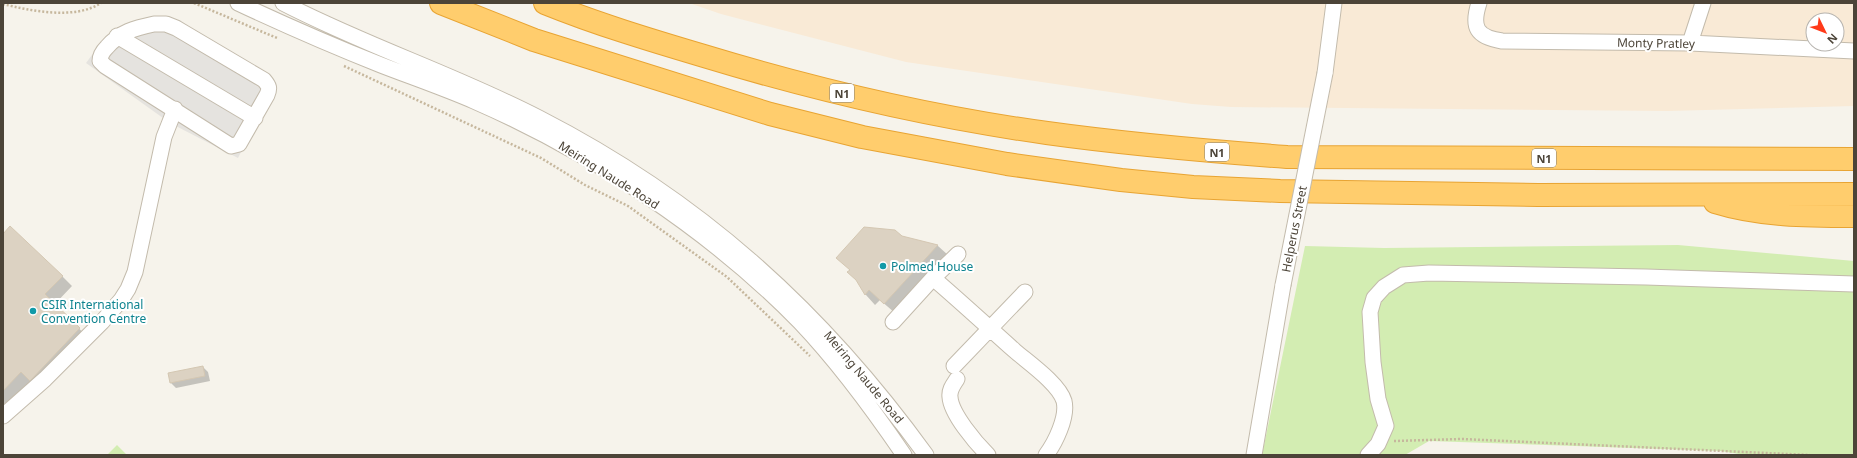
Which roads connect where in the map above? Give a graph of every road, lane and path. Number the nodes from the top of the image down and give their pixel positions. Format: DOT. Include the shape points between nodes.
graph roads {
  1 [pos="101,3"];
  2 [pos="194,3"];
  3 [pos="238,3"];
  4 [pos="283,3"];
  5 [pos="441,3"];
  6 [pos="544,3"];
  7 [pos="1334,3"];
  8 [pos="1703,3"];
  9 [pos="3,4"];
  10 [pos="1477,8"];
  11 [pos="117,36"];
  12 [pos="284,41"];
  13 [pos="1690,43"];
  14 [pos="1854,51"];
  15 [pos="341,65"];
  16 [pos="175,109"];
  17 [pos="255,118"];
  18 [pos="1854,147"];
  19 [pos="1713,159"];
  20 [pos="1854,159"];
  21 [pos="1693,194"];
  22 [pos="1854,194"];
  23 [pos="1854,216"];
  24 [pos="958,254"];
  25 [pos="933,278"];
  26 [pos="1854,284"];
  27 [pos="1025,292"];
  28 [pos="893,322"];
  29 [pos="990,328"];
  30 [pos="811,357"];
  31 [pos="3,416"];
  32 [pos="1373,450"];
  33 [pos="904,455"];
  34 [pos="926,455"];
  35 [pos="988,455"];
  36 [pos="1046,455"];
  37 [pos="1254,455"];
  38 [pos="1805,455"];
  39 [pos="1810,455"];
  1 -- 9 [label="path" via="87,10 52,13"];
  2 -- 12 [label="path"];
  3 -- 33 [label="street, Meiring Naude Road" via="291,28 474,101 564,147 646,196 746,272 799,322 856,386"];
  4 -- 34 [label="street, Meiring Naude Road" via="519,108 596,149 658,188 712,228 809,314 856,364"];
  5 -- 21 [label="highway" via="534,40 770,114 862,137 1007,164 1193,187 1538,195"];
  6 -- 19 [label="highway, N1" via="635,36 815,87 920,111 1046,133 1286,157"];
  7 -- 37 [label="street, Helperus Street, bridge" via="1325,73"];
  8 -- 13 [label="street"];
  10 -- 13 [label="street, Monty Pratley" via="1476,26 1483,36 1502,42"];
  11 -- 16 [label="street" via="100,56 102,62"];
  11 -- 17 [label="street"];
  11 -- 17 [label="street" via="154,24 166,24 264,80 270,90"];
  13 -- 14 [label="street, Monty Pratley"];
  15 -- 30 [label="path" via="541,158 628,206 727,277"];
  16 -- 17 [label="street" via="234,146 242,141"];
  16 -- 31 [label="street" via="166,131 135,272 128,289 102,322 45,379"];
  18 -- 19 [label="highway" via="1749,148 1725,153"];
  19 -- 20 [label="highway, N1"];
  21 -- 22 [label="highway"];
  21 -- 23 [label="highway" via="1752,212"];
  24 -- 25 [label="street"];
  25 -- 28 [label="street"];
  25 -- 29 [label="street"];
  26 -- 32 [label="street" via="1646,277 1429,273 1403,275 1384,287 1374,298 1370,312 1378,399 1386,426"];
  27 -- 29 [label="street"];
  29 -- 35 [label="street" via="956,373 950,391 953,408"];
  29 -- 36 [label="street" via="1042,375 1063,399 1064,412 1058,435"];
  32 -- 38 [label="path" via="1402,440 1462,439"];
  38 -- 39 [label="path"];
}
